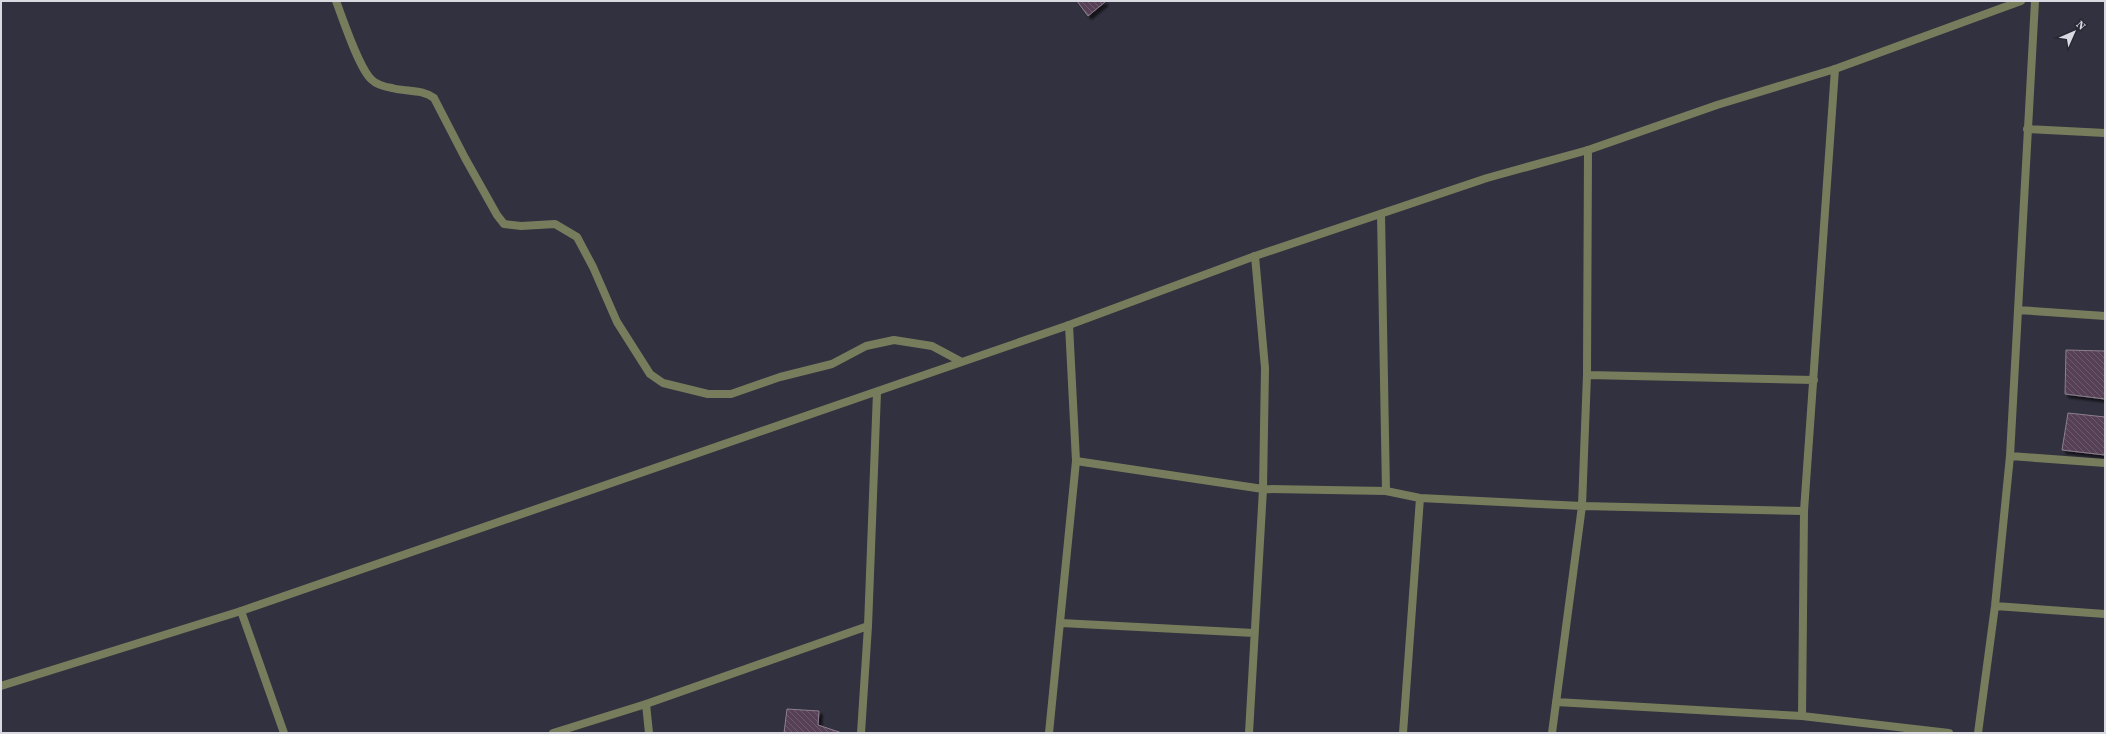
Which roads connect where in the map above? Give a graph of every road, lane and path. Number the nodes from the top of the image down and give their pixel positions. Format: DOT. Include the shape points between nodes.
graph roads {
  1 [pos="336,1"];
  2 [pos="2021,1"];
  3 [pos="2035,1"];
  4 [pos="1835,69"];
  5 [pos="2026,129"];
  6 [pos="2105,133"];
  7 [pos="1588,150"];
  8 [pos="1381,214"];
  9 [pos="1254,256"];
  10 [pos="2018,310"];
  11 [pos="2105,316"];
  12 [pos="1069,325"];
  13 [pos="960,361"];
  14 [pos="1588,375"];
  15 [pos="1814,380"];
  16 [pos="876,392"];
  17 [pos="2010,456"];
  18 [pos="1076,461"];
  19 [pos="2105,463"];
  20 [pos="1263,489"];
  21 [pos="1386,491"];
  22 [pos="1420,498"];
  23 [pos="1582,506"];
  24 [pos="1804,512"];
  25 [pos="1995,606"];
  26 [pos="240,611"];
  27 [pos="2105,614"];
  28 [pos="1062,623"];
  29 [pos="868,626"];
  30 [pos="1254,633"];
  31 [pos="1,686"];
  32 [pos="1556,702"];
  33 [pos="646,704"];
  34 [pos="1802,716"];
  35 [pos="284,733"];
  36 [pos="553,733"];
  37 [pos="649,733"];
  38 [pos="861,733"];
  39 [pos="1049,733"];
  40 [pos="1249,733"];
  41 [pos="1403,733"];
  42 [pos="1552,733"];
  43 [pos="1949,733"];
  44 [pos="1978,733"];
  1 -- 13 [label="street" via="363,66 372,80 384,86 417,91 434,98 504,224 555,224 577,237 621,328 650,374 662,384 708,394 731,394 780,377 832,364 866,346 894,340 932,346"];
  2 -- 4 [label="street"];
  3 -- 5 [label="street"];
  4 -- 7 [label="street" via="1717,105"];
  4 -- 15 [label="street"];
  5 -- 6 [label="street"];
  5 -- 10 [label="street"];
  7 -- 8 [label="street" via="1487,178"];
  7 -- 14 [label="street"];
  8 -- 9 [label="street"];
  8 -- 21 [label="street"];
  9 -- 12 [label="street"];
  9 -- 20 [label="street" via="1265,368"];
  10 -- 11 [label="street"];
  10 -- 17 [label="street"];
  12 -- 13 [label="street"];
  12 -- 18 [label="street"];
  13 -- 16 [label="street"];
  14 -- 15 [label="street"];
  14 -- 23 [label="street"];
  15 -- 24 [label="street"];
  16 -- 26 [label="street"];
  16 -- 29 [label="street"];
  17 -- 19 [label="street"];
  17 -- 25 [label="street"];
  18 -- 20 [label="street"];
  18 -- 28 [label="street"];
  20 -- 21 [label="street"];
  20 -- 30 [label="street"];
  21 -- 22 [label="street"];
  22 -- 23 [label="street"];
  22 -- 41 [label="street"];
  23 -- 24 [label="street"];
  23 -- 32 [label="street"];
  24 -- 34 [label="street"];
  25 -- 27 [label="street"];
  25 -- 44 [label="street"];
  26 -- 31 [label="street"];
  26 -- 35 [label="street"];
  28 -- 30 [label="street"];
  28 -- 39 [label="street"];
  29 -- 33 [label="street"];
  29 -- 38 [label="street"];
  30 -- 40 [label="street"];
  32 -- 34 [label="street"];
  32 -- 42 [label="street"];
  33 -- 36 [label="street"];
  33 -- 37 [label="street"];
  34 -- 43 [label="street"];
}
